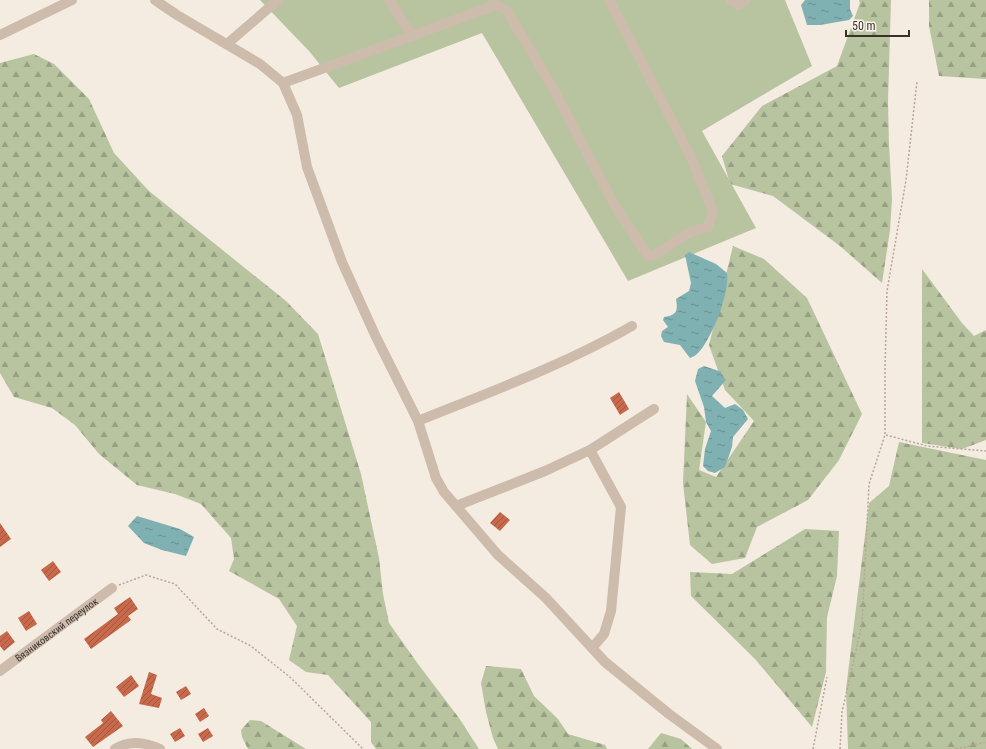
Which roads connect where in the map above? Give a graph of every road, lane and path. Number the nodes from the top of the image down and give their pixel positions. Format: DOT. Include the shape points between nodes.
graph roads {
  1 [pos="72,0"];
  2 [pos="155,0"];
  3 [pos="278,0"];
  4 [pos="389,0"];
  5 [pos="609,0"];
  6 [pos="730,0"];
  7 [pos="746,0"];
  8 [pos="495,3"];
  9 [pos="0,35"];
  10 [pos="409,38"];
  11 [pos="227,44"];
  12 [pos="917,81"];
  13 [pos="283,84"];
  14 [pos="632,326"];
  15 [pos="654,409"];
  16 [pos="418,421"];
  17 [pos="885,435"];
  18 [pos="590,450"];
  19 [pos="986,451"];
  20 [pos="456,506"];
  21 [pos="112,588"];
  22 [pos="592,648"];
  23 [pos="0,671"];
  24 [pos="827,677"];
  25 [pos="986,742"];
  26 [pos="115,749"];
  27 [pos="160,749"];
  28 [pos="363,749"];
  29 [pos="717,749"];
  30 [pos="813,749"];
  31 [pos="840,749"];
  32 [pos="956,749"];
  1 -- 9 [label="street"];
  2 -- 11 [label="street"];
  3 -- 11 [label="street"];
  4 -- 10 [label="street" via="410,32"];
  5 -- 8 [label="street" via="690,155 713,211 708,227 690,232 648,256 615,206 553,88 507,11"];
  6 -- 7 [label="street" via="738,5"];
  8 -- 10 [label="street"];
  10 -- 13 [label="street"];
  11 -- 13 [label="street" via="260,64"];
  12 -- 17 [label="path" via="906,180 887,291"];
  13 -- 16 [label="street" via="297,115 307,167 342,262"];
  14 -- 16 [label="street" via="546,369"];
  15 -- 18 [label="street"];
  16 -- 20 [label="street" via="436,478"];
  17 -- 19 [label="path" via="927,446"];
  17 -- 31 [label="path" via="869,484 862,624 842,712"];
  18 -- 20 [label="street" via="545,471"];
  18 -- 22 [label="street" via="621,507 611,611 604,634"];
  20 -- 22 [label="street" via="498,555 546,598"];
  21 -- 23 [label="street, Вязниковский переулок"];
  21 -- 28 [label="path" via="146,575 175,584 217,629 251,646 291,678"];
  22 -- 29 [label="street" via="605,662 669,714"];
  24 -- 30 [label="path"];
  25 -- 32 [label="path"];
  26 -- 27 [label="street" via="132,743 144,743"];
}
